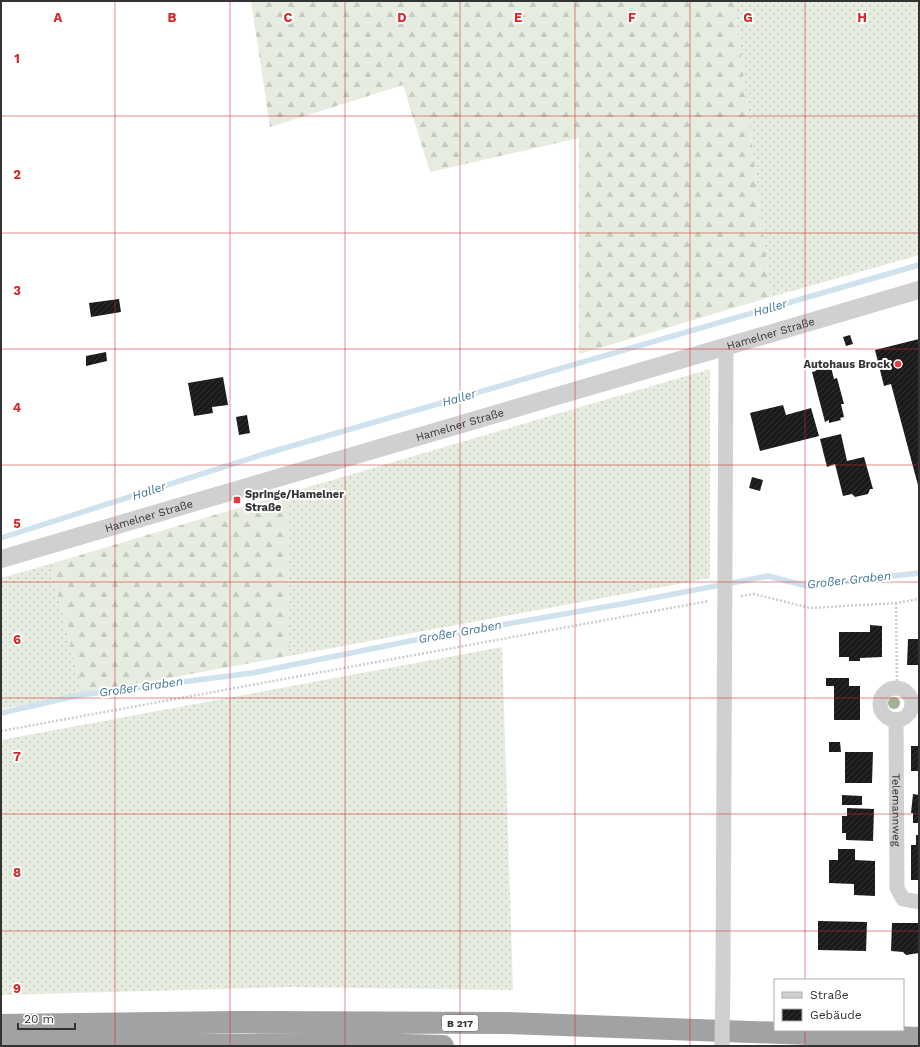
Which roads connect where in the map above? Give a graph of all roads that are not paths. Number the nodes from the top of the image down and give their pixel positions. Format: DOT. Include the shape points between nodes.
graph roads {
  1 [pos="919,290"];
  2 [pos="726,347"];
  3 [pos="1,559"];
  4 [pos="896,720"];
  5 [pos="919,902"];
  6 [pos="1,1025"];
  7 [pos="919,1038"];
  8 [pos="1,1045"];
  9 [pos="444,1046"];
  10 [pos="722,1046"];
  1 -- 2 [label="street, Hamelner Straße"];
  2 -- 3 [label="street, Hamelner Straße"];
  2 -- 10 [label="street, bridge"];
  4 -- 4 [label="street" via="885,715 880,703 886,692 896,688 905,691 911,701 908,714"];
  4 -- 5 [label="street, Telemannweg" via="897,888 903,898"];
  6 -- 7 [label="highway, B 217" via="235,1022 505,1023"];
  8 -- 9 [label="highway, B 217"];
}
